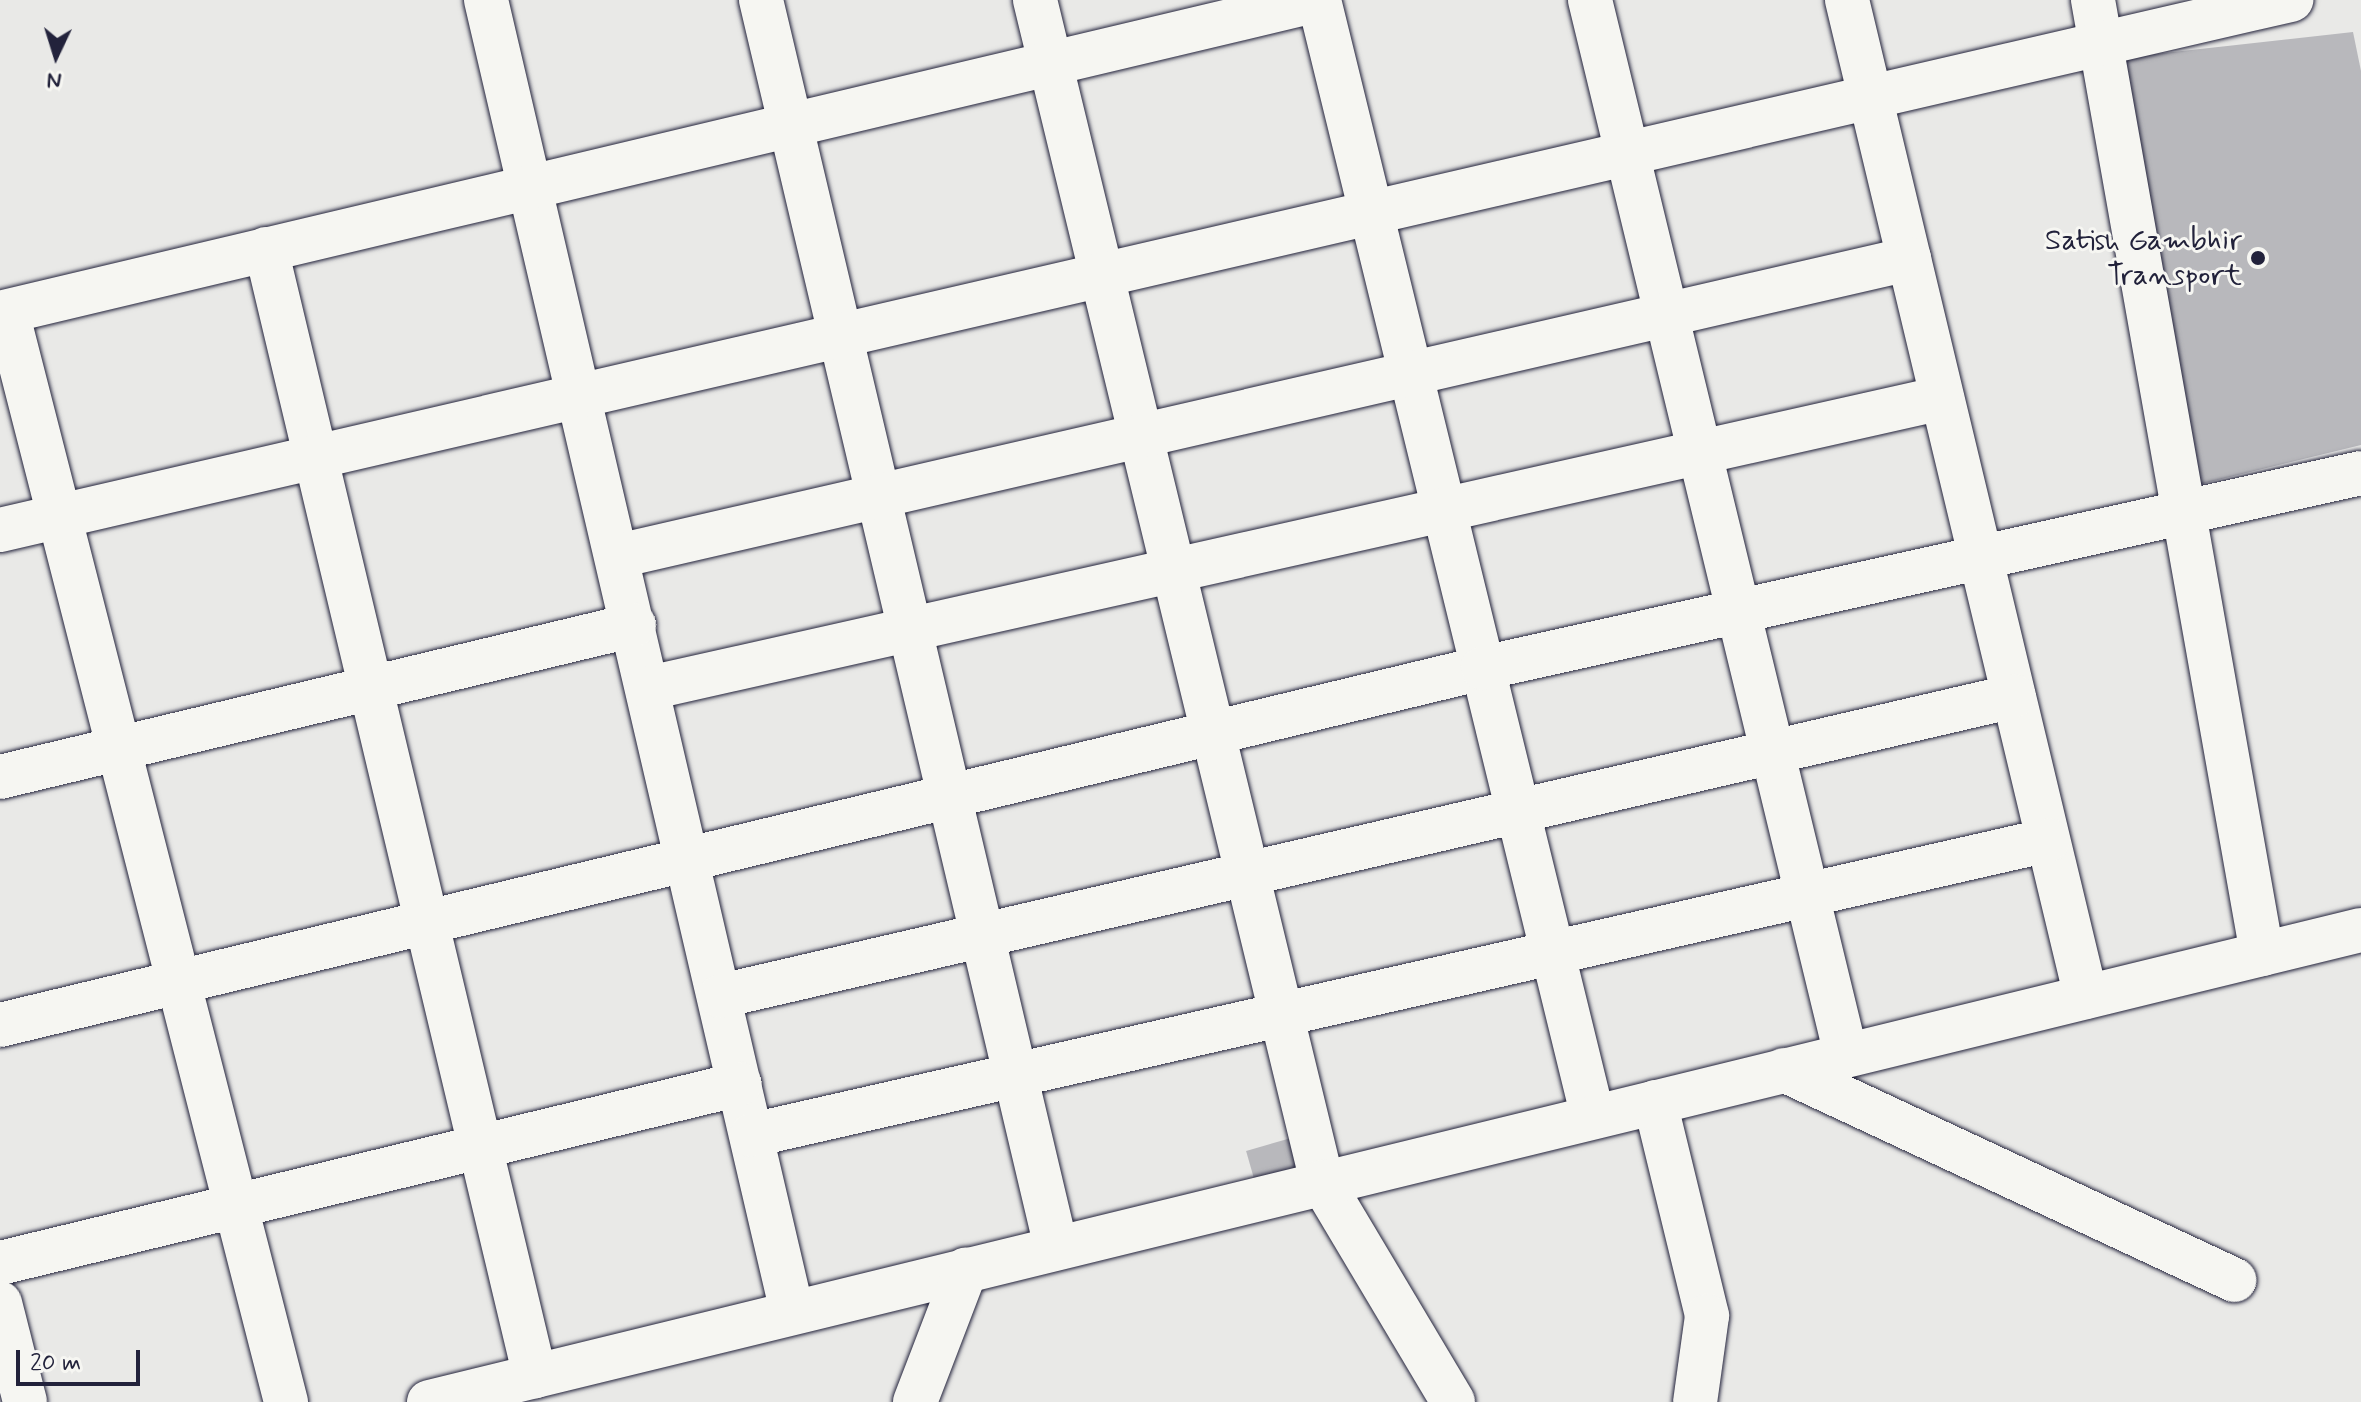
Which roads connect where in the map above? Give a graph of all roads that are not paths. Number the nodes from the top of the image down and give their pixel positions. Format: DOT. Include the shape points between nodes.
graph roads {
  1 [pos="486,0"];
  2 [pos="761,0"];
  3 [pos="1035,0"];
  4 [pos="1318,0"];
  5 [pos="1590,0"];
  6 [pos="1847,0"];
  7 [pos="2093,0"];
  8 [pos="2291,0"];
  9 [pos="2103,42"];
  10 [pos="1051,63"];
  11 [pos="1870,96"];
  12 [pos="790,124"];
  13 [pos="1627,152"];
  14 [pos="530,184"];
  15 [pos="1370,212"];
  16 [pos="266,249"];
  17 [pos="1909,259"];
  18 [pos="1102,274"];
  19 [pos="3,313"];
  20 [pos="1666,314"];
  21 [pos="840,335"];
  22 [pos="1411,373"];
  23 [pos="580,396"];
  24 [pos="1942,398"];
  25 [pos="1141,435"];
  26 [pos="1700,452"];
  27 [pos="315,457"];
  28 [pos="2361,473"];
  29 [pos="878,496"];
  30 [pos="1444,510"];
  31 [pos="2185,512"];
  32 [pos="59,516"];
  33 [pos="0,530"];
  34 [pos="618,556"];
  35 [pos="1980,557"];
  36 [pos="1174,570"];
  37 [pos="1738,611"];
  38 [pos="634,625"];
  39 [pos="910,629"];
  40 [pos="1483,668"];
  41 [pos="371,688"];
  42 [pos="649,688"];
  43 [pos="2014,696"];
  44 [pos="1213,733"];
  45 [pos="118,749"];
  46 [pos="1773,752"];
  47 [pos="0,777"];
  48 [pos="949,795"];
  49 [pos="1518,811"];
  50 [pos="2048,840"];
  51 [pos="690,857"];
  52 [pos="1247,874"];
  53 [pos="1807,895"];
  54 [pos="426,920"];
  55 [pos="2361,930"];
  56 [pos="983,935"];
  57 [pos="1553,952"];
  58 [pos="2262,954"];
  59 [pos="178,980"];
  60 [pos="721,996"];
  61 [pos="2086,997"];
  62 [pos="1281,1014"];
  63 [pos="0,1025"];
  64 [pos="1846,1055"];
  65 [pos="1784,1070"];
  66 [pos="1015,1075"];
  67 [pos="740,1084"];
  68 [pos="1655,1102"];
  69 [pos="1593,1117"];
  70 [pos="752,1135"];
  71 [pos="480,1147"];
  72 [pos="1322,1182"];
  73 [pos="236,1206"];
  74 [pos="1056,1247"];
  75 [pos="0,1263"];
  76 [pos="966,1269"];
  77 [pos="2235,1280"];
  78 [pos="0,1303"];
  79 [pos="792,1312"];
  80 [pos="535,1376"];
  81 [pos="25,1402"];
  82 [pos="286,1402"];
  83 [pos="429,1402"];
  84 [pos="915,1402"];
  85 [pos="1453,1402"];
  86 [pos="1695,1402"];
  1 -- 14 [label="street"];
  2 -- 12 [label="street"];
  3 -- 10 [label="street"];
  4 -- 10 [label="street"];
  4 -- 15 [label="street"];
  5 -- 13 [label="street"];
  6 -- 11 [label="street"];
  7 -- 9 [label="street"];
  8 -- 9 [label="street"];
  9 -- 11 [label="street"];
  9 -- 31 [label="street"];
  10 -- 12 [label="street"];
  10 -- 18 [label="street"];
  11 -- 13 [label="street"];
  11 -- 17 [label="street"];
  12 -- 14 [label="street"];
  12 -- 21 [label="street"];
  13 -- 15 [label="street"];
  13 -- 20 [label="street"];
  14 -- 16 [label="street"];
  14 -- 23 [label="street"];
  15 -- 18 [label="street"];
  15 -- 22 [label="street"];
  16 -- 19 [label="street"];
  16 -- 27 [label="street"];
  17 -- 20 [label="street"];
  17 -- 24 [label="street"];
  18 -- 21 [label="street"];
  18 -- 25 [label="street"];
  19 -- 32 [label="street"];
  20 -- 22 [label="street"];
  20 -- 26 [label="street"];
  21 -- 23 [label="street"];
  21 -- 29 [label="street"];
  22 -- 25 [label="street"];
  22 -- 30 [label="street"];
  23 -- 27 [label="street"];
  23 -- 34 [label="street"];
  24 -- 26 [label="street"];
  24 -- 35 [label="street"];
  25 -- 29 [label="street"];
  25 -- 36 [label="street"];
  26 -- 30 [label="street"];
  26 -- 37 [label="street"];
  27 -- 32 [label="street"];
  27 -- 41 [label="street"];
  28 -- 31 [label="street"];
  29 -- 34 [label="street"];
  29 -- 39 [label="street"];
  30 -- 36 [label="street"];
  30 -- 40 [label="street"];
  31 -- 35 [label="street"];
  31 -- 58 [label="street"];
  32 -- 33 [label="street"];
  32 -- 45 [label="street"];
  34 -- 38 [label="street"];
  35 -- 37 [label="street"];
  35 -- 43 [label="street"];
  36 -- 39 [label="street"];
  36 -- 44 [label="street"];
  37 -- 40 [label="street"];
  37 -- 46 [label="street"];
  38 -- 41 [label="street"];
  38 -- 42 [label="street"];
  39 -- 42 [label="street"];
  39 -- 48 [label="street"];
  40 -- 44 [label="street"];
  40 -- 49 [label="street"];
  41 -- 45 [label="street"];
  41 -- 54 [label="street"];
  42 -- 51 [label="street"];
  43 -- 46 [label="street"];
  43 -- 50 [label="street"];
  44 -- 48 [label="street"];
  44 -- 52 [label="street"];
  45 -- 47 [label="street"];
  45 -- 59 [label="street"];
  46 -- 49 [label="street"];
  46 -- 53 [label="street"];
  48 -- 51 [label="street"];
  48 -- 56 [label="street"];
  49 -- 52 [label="street"];
  49 -- 57 [label="street"];
  50 -- 53 [label="street"];
  50 -- 61 [label="street"];
  51 -- 54 [label="street"];
  51 -- 60 [label="street"];
  52 -- 56 [label="street"];
  52 -- 62 [label="street"];
  53 -- 57 [label="street"];
  53 -- 64 [label="street"];
  54 -- 59 [label="street"];
  54 -- 71 [label="street"];
  55 -- 58 [label="street"];
  56 -- 60 [label="street"];
  56 -- 66 [label="street"];
  57 -- 62 [label="street"];
  57 -- 69 [label="street"];
  58 -- 61 [label="street"];
  59 -- 63 [label="street"];
  59 -- 73 [label="street"];
  60 -- 67 [label="street"];
  61 -- 64 [label="street"];
  62 -- 66 [label="street"];
  62 -- 72 [label="street"];
  64 -- 65 [label="street"];
  65 -- 68 [label="street"];
  65 -- 77 [label="street"];
  66 -- 70 [label="street"];
  66 -- 74 [label="street"];
  67 -- 70 [label="street"];
  67 -- 71 [label="street"];
  68 -- 69 [label="street"];
  68 -- 86 [label="street" via="1707,1316"];
  69 -- 72 [label="street"];
  70 -- 79 [label="street"];
  71 -- 73 [label="street"];
  71 -- 80 [label="street"];
  72 -- 74 [label="street"];
  72 -- 85 [label="street"];
  73 -- 75 [label="street"];
  73 -- 82 [label="street"];
  74 -- 76 [label="street"];
  76 -- 79 [label="street"];
  76 -- 84 [label="street"];
  78 -- 81 [label="street"];
  79 -- 80 [label="street"];
  80 -- 83 [label="street"];
}
